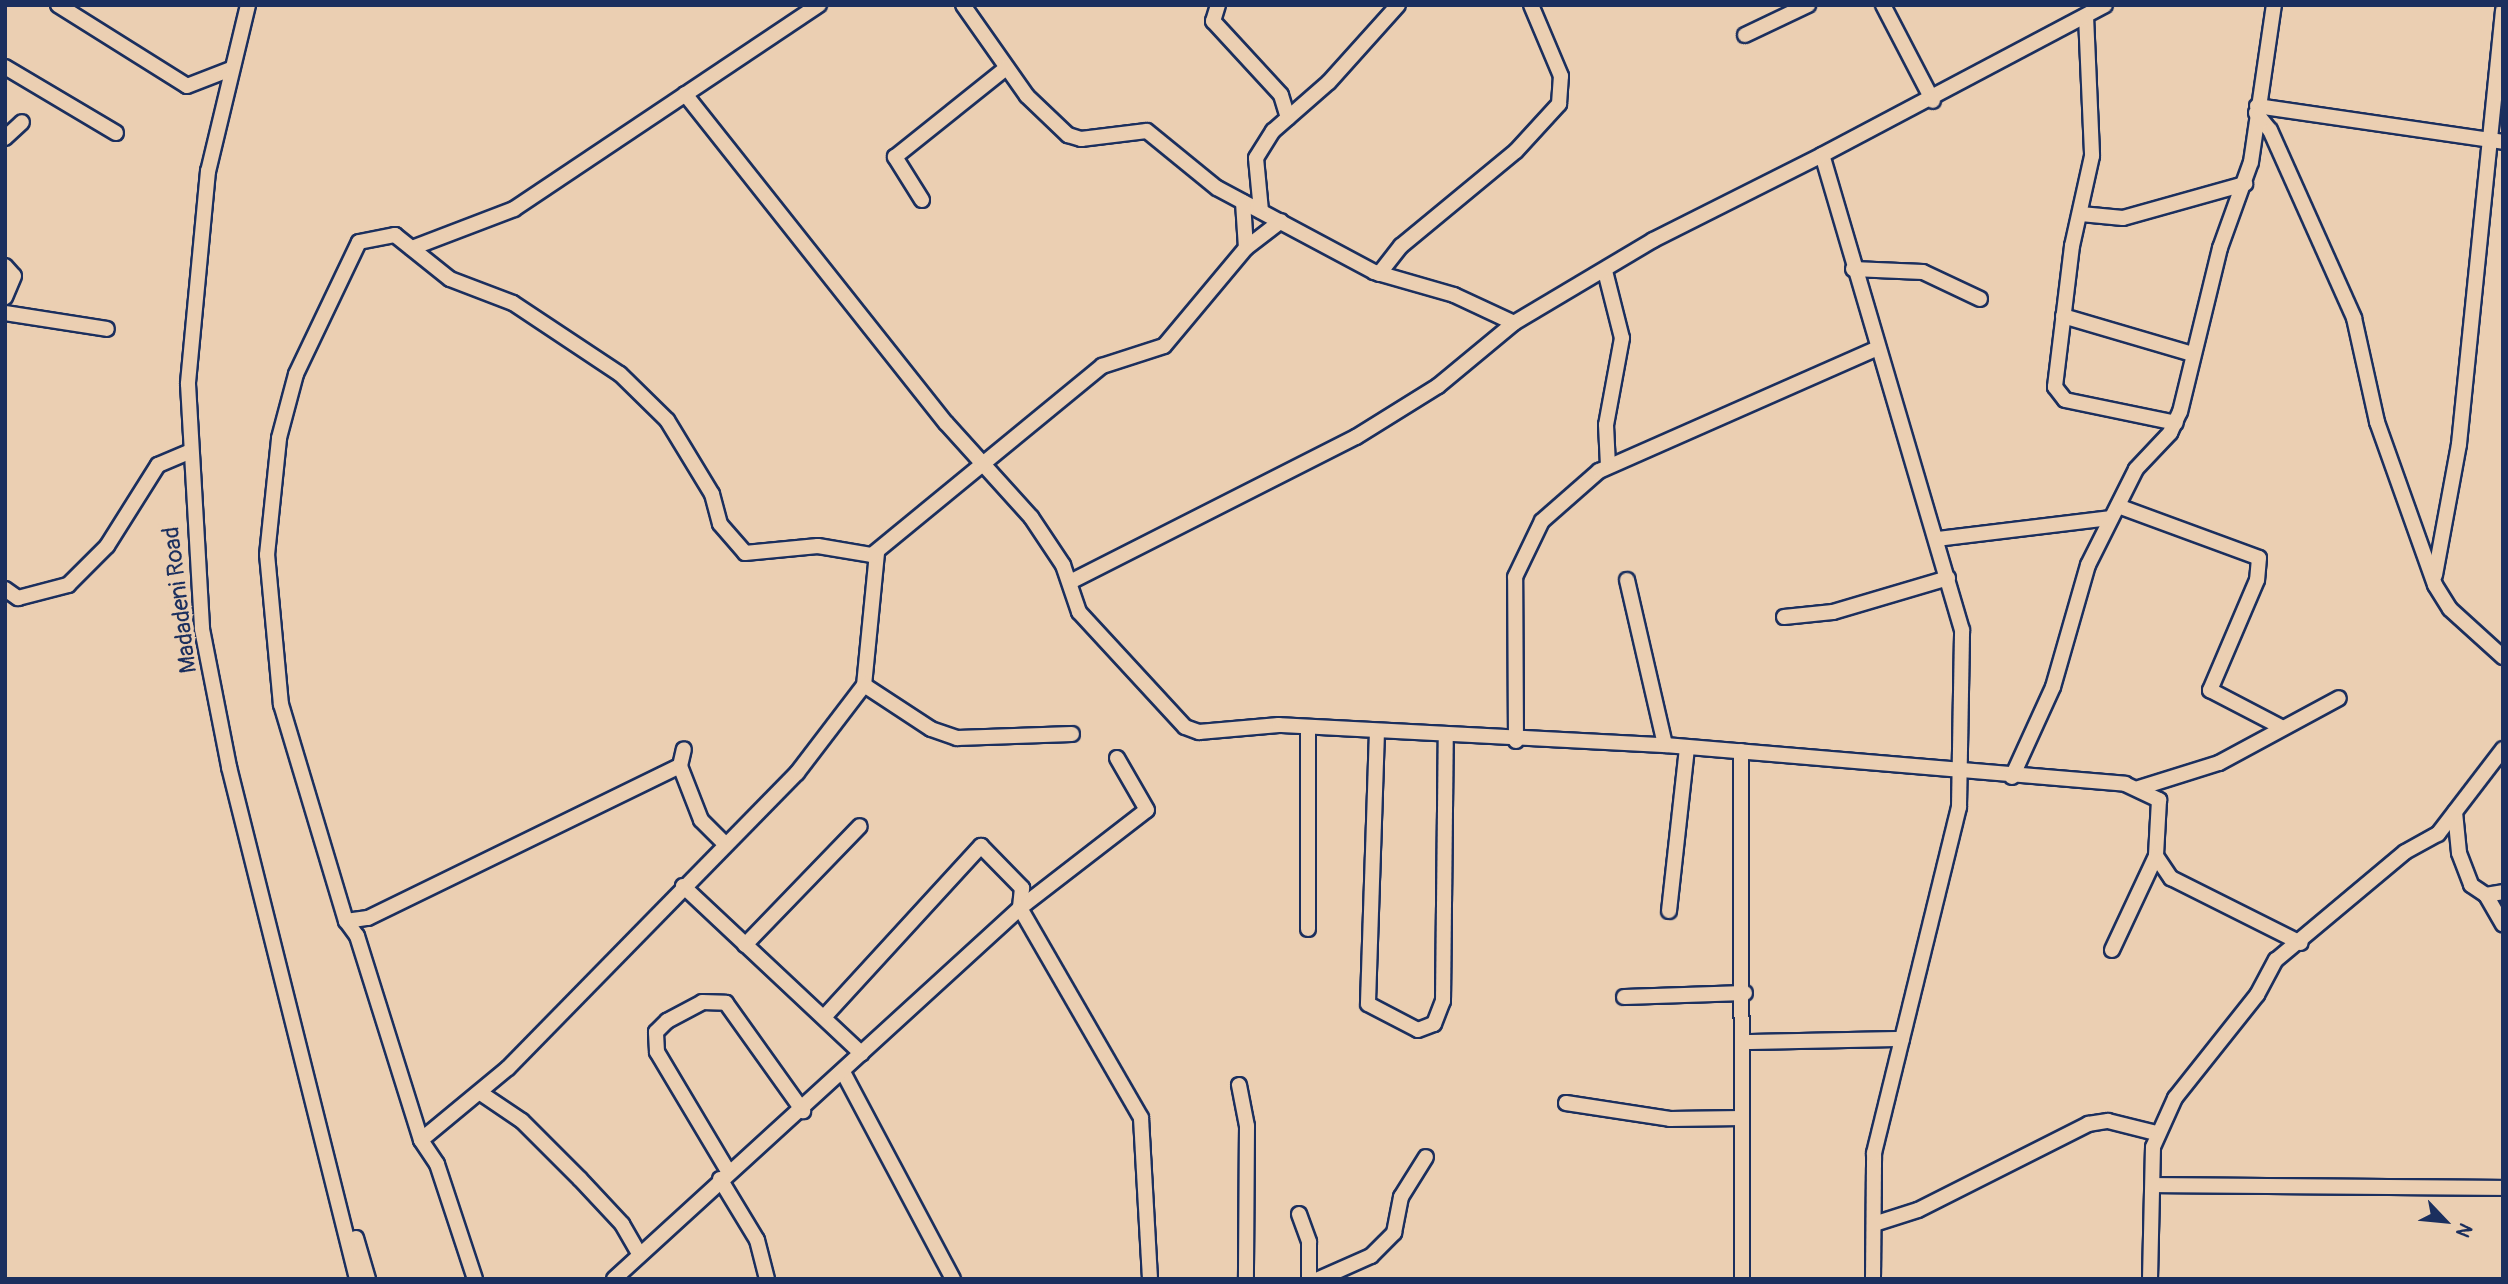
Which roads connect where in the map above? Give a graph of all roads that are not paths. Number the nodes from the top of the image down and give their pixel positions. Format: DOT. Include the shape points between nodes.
graph roads {
  1 [pos="58,5"];
  2 [pos="248,5"];
  3 [pos="820,5"];
  4 [pos="963,5"];
  5 [pos="1218,5"];
  6 [pos="1398,5"];
  7 [pos="1531,5"];
  8 [pos="1808,5"];
  9 [pos="1883,5"];
  10 [pos="2105,5"];
  11 [pos="2274,5"];
  12 [pos="2503,10"];
  13 [pos="2086,16"];
  14 [pos="1745,35"];
  15 [pos="5,67"];
  16 [pos="1006,68"];
  17 [pos="231,69"];
  18 [pos="685,94"];
  19 [pos="1933,102"];
  20 [pos="2257,110"];
  21 [pos="1288,117"];
  22 [pos="22,122"];
  23 [pos="116,132"];
  24 [pos="5,138"];
  25 [pos="2495,142"];
  26 [pos="1822,155"];
  27 [pos="2245,184"];
  28 [pos="922,200"];
  29 [pos="1243,202"];
  30 [pos="1261,211"];
  31 [pos="2081,214"];
  32 [pos="1281,221"];
  33 [pos="412,248"];
  34 [pos="1247,248"];
  35 [pos="5,266"];
  36 [pos="1853,269"];
  37 [pos="1605,271"];
  38 [pos="1379,274"];
  39 [pos="5,297"];
  40 [pos="1980,299"];
  41 [pos="5,313"];
  42 [pos="2063,316"];
  43 [pos="1514,323"];
  44 [pos="107,329"];
  45 [pos="1876,349"];
  46 [pos="2192,354"];
  47 [pos="2176,423"];
  48 [pos="190,452"];
  49 [pos="1608,466"];
  50 [pos="985,467"];
  51 [pos="2114,512"];
  52 [pos="1937,539"];
  53 [pos="877,553"];
  54 [pos="1948,578"];
  55 [pos="1627,580"];
  56 [pos="1070,582"];
  57 [pos="2435,585"];
  58 [pos="5,589"];
  59 [pos="12,600"];
  60 [pos="1784,617"];
  61 [pos="2503,657"];
  62 [pos="864,685"];
  63 [pos="2339,698"];
  64 [pos="1308,727"];
  65 [pos="2283,728"];
  66 [pos="1377,730"];
  67 [pos="1072,734"];
  68 [pos="1446,734"];
  69 [pos="1516,741"];
  70 [pos="1665,745"];
  71 [pos="684,749"];
  72 [pos="1687,749"];
  73 [pos="2503,749"];
  74 [pos="1741,751"];
  75 [pos="1117,758"];
  76 [pos="680,766"];
  77 [pos="1960,766"];
  78 [pos="2012,777"];
  79 [pos="2139,788"];
  80 [pos="2455,812"];
  81 [pos="860,826"];
  82 [pos="725,844"];
  83 [pos="2156,856"];
  84 [pos="683,886"];
  85 [pos="2503,892"];
  86 [pos="2486,895"];
  87 [pos="1020,908"];
  88 [pos="1670,911"];
  89 [pos="368,918"];
  90 [pos="346,921"];
  91 [pos="2503,925"];
  92 [pos="1308,929"];
  93 [pos="357,936"];
  94 [pos="2301,943"];
  95 [pos="745,945"];
  96 [pos="2112,950"];
  97 [pos="1745,993"];
  98 [pos="1624,998"];
  99 [pos="825,1016"];
  100 [pos="1902,1039"];
  101 [pos="1745,1042"];
  102 [pos="862,1055"];
  103 [pos="844,1074"];
  104 [pos="1239,1085"];
  105 [pos="482,1094"];
  106 [pos="1566,1103"];
  107 [pos="803,1111"];
  108 [pos="1742,1118"];
  109 [pos="2156,1133"];
  110 [pos="421,1140"];
  111 [pos="1426,1157"];
  112 [pos="724,1175"];
  113 [pos="335,1181"];
  114 [pos="2153,1185"];
  115 [pos="2503,1188"];
  116 [pos="1299,1214"];
  117 [pos="1874,1224"];
  118 [pos="639,1254"];
  119 [pos="357,1279"];
  120 [pos="368,1279"];
  121 [pos="475,1279"];
  122 [pos="614,1279"];
  123 [pos="767,1279"];
  124 [pos="953,1279"];
  125 [pos="1150,1279"];
  126 [pos="1246,1279"];
  127 [pos="1309,1279"];
  128 [pos="1319,1279"];
  129 [pos="1742,1279"];
  130 [pos="1873,1279"];
  131 [pos="2150,1279"];
  1 -- 17 [label="street" via="187,86"];
  2 -- 17 [label="street, Madadeni Road"];
  3 -- 18 [label="street"];
  4 -- 16 [label="street"];
  5 -- 21 [label="street" via="1213,21 1281,94"];
  6 -- 21 [label="street"];
  7 -- 38 [label="street" via="1561,76 1559,104 1516,151 1401,246"];
  8 -- 14 [label="street"];
  9 -- 19 [label="street"];
  10 -- 13 [label="street"];
  11 -- 20 [label="street"];
  12 -- 25 [label="street"];
  13 -- 19 [label="street"];
  13 -- 31 [label="street" via="2092,156"];
  15 -- 23 [label="street"];
  16 -- 28 [label="street" via="895,157"];
  16 -- 29 [label="street" via="1068,135 1081,139 1147,131 1194,172"];
  17 -- 48 [label="street, Madadeni Road" via="199,252"];
  18 -- 33 [label="street" via="514,209"];
  18 -- 50 [label="street"];
  19 -- 26 [label="street"];
  20 -- 25 [label="street"];
  20 -- 27 [label="street"];
  20 -- 57 [label="street" via="2354,318 2377,422"];
  21 -- 30 [label="street" via="1256,158"];
  22 -- 24 [label="street"];
  25 -- 57 [label="street" via="2459,444"];
  26 -- 36 [label="street"];
  26 -- 37 [label="street" via="1713,208"];
  27 -- 31 [label="street" via="2123,218"];
  27 -- 46 [label="street"];
  29 -- 30 [label="street"];
  29 -- 34 [label="street"];
  30 -- 32 [label="street"];
  31 -- 42 [label="street"];
  32 -- 34 [label="street"];
  32 -- 38 [label="street"];
  33 -- 53 [label="street" via="450,279 545,323 651,401 712,494 720,524 745,553 818,546"];
  33 -- 90 [label="street" via="395,235 359,242 296,374 270,497 267,555 281,705"];
  34 -- 50 [label="street" via="1164,346 1102,366"];
  35 -- 39 [label="street" via="14,276"];
  36 -- 40 [label="street" via="1923,272"];
  36 -- 45 [label="street"];
  37 -- 43 [label="street"];
  37 -- 49 [label="street" via="1622,338 1606,425"];
  38 -- 43 [label="street" via="1443,292"];
  41 -- 44 [label="street"];
  42 -- 46 [label="street"];
  42 -- 47 [label="street" via="2057,393"];
  43 -- 56 [label="street" via="1405,409 1238,501"];
  45 -- 49 [label="street"];
  45 -- 52 [label="street"];
  46 -- 47 [label="street"];
  47 -- 51 [label="street" via="2136,469"];
  48 -- 59 [label="street" via="158,465 107,546 68,585"];
  48 -- 113 [label="street, Madadeni Road" via="202,629 224,742"];
  49 -- 69 [label="street" via="1584,480 1542,520 1515,577"];
  50 -- 53 [label="street"];
  50 -- 56 [label="street" via="1031,517"];
  51 -- 52 [label="street"];
  51 -- 65 [label="street" via="2259,558 2258,580 2210,690"];
  51 -- 78 [label="street" via="2088,565 2053,687"];
  52 -- 54 [label="street"];
  53 -- 62 [label="street"];
  54 -- 60 [label="street" via="1833,612"];
  54 -- 77 [label="street" via="1962,630"];
  55 -- 70 [label="street"];
  56 -- 64 [label="street" via="1079,612 1185,727 1199,732"];
  57 -- 61 [label="street" via="2450,609"];
  58 -- 59 [label="street"];
  62 -- 67 [label="street" via="931,729 957,738"];
  62 -- 82 [label="street" via="797,773"];
  63 -- 65 [label="street"];
  64 -- 66 [label="street"];
  64 -- 92 [label="street"];
  65 -- 79 [label="street" via="2219,763"];
  66 -- 68 [label="street"];
  66 -- 68 [label="street" via="1368,1004 1418,1030 1434,1024 1443,1001"];
  68 -- 69 [label="street"];
  69 -- 70 [label="street"];
  70 -- 72 [label="street"];
  71 -- 76 [label="street"];
  72 -- 74 [label="street"];
  72 -- 88 [label="street"];
  73 -- 80 [label="street"];
  74 -- 77 [label="street"];
  74 -- 97 [label="street"];
  75 -- 87 [label="street" via="1147,810"];
  76 -- 82 [label="street" via="701,820"];
  76 -- 89 [label="street"];
  77 -- 78 [label="street"];
  77 -- 100 [label="street" via="1956,827"];
  78 -- 79 [label="street"];
  79 -- 83 [label="street" via="2162,806"];
  80 -- 86 [label="street" via="2467,874"];
  80 -- 94 [label="street" via="2438,834 2392,862"];
  81 -- 95 [label="street"];
  82 -- 84 [label="street"];
  83 -- 94 [label="street" via="2180,884"];
  83 -- 96 [label="street"];
  84 -- 95 [label="street"];
  84 -- 105 [label="street"];
  85 -- 86 [label="street"];
  86 -- 91 [label="street"];
  87 -- 99 [label="street" via="1022,887 981,846"];
  87 -- 102 [label="street"];
  87 -- 125 [label="street" via="1141,1118"];
  89 -- 90 [label="street"];
  89 -- 93 [label="street"];
  90 -- 93 [label="street"];
  93 -- 110 [label="street"];
  94 -- 109 [label="street" via="2276,960"];
  95 -- 99 [label="street"];
  97 -- 98 [label="street"];
  97 -- 101 [label="street"];
  99 -- 102 [label="street"];
  100 -- 101 [label="street"];
  100 -- 117 [label="street" via="1874,1153"];
  101 -- 108 [label="street"];
  102 -- 103 [label="street"];
  103 -- 107 [label="street"];
  103 -- 124 [label="street"];
  104 -- 126 [label="street" via="1247,1126"];
  105 -- 110 [label="street"];
  105 -- 118 [label="street" via="522,1121 580,1179 622,1224"];
  106 -- 108 [label="street" via="1670,1119"];
  107 -- 112 [label="street"];
  107 -- 112 [label="street" via="726,1003 702,1002 667,1021 656,1032 657,1052"];
  108 -- 129 [label="street"];
  109 -- 114 [label="street"];
  109 -- 117 [label="street" via="2108,1121 2088,1124 1918,1210"];
  110 -- 121 [label="street" via="437,1164"];
  111 -- 128 [label="street" via="1401,1197 1394,1233 1362,1262"];
  112 -- 118 [label="street"];
  112 -- 123 [label="street" via="757,1240"];
  113 -- 119 [label="street, Madadeni Road"];
  113 -- 120 [label="street, Madadeni Road"];
  114 -- 115 [label="street"];
  114 -- 131 [label="street"];
  116 -- 127 [label="street" via="1309,1242"];
  117 -- 130 [label="street"];
  118 -- 122 [label="street"];
}
